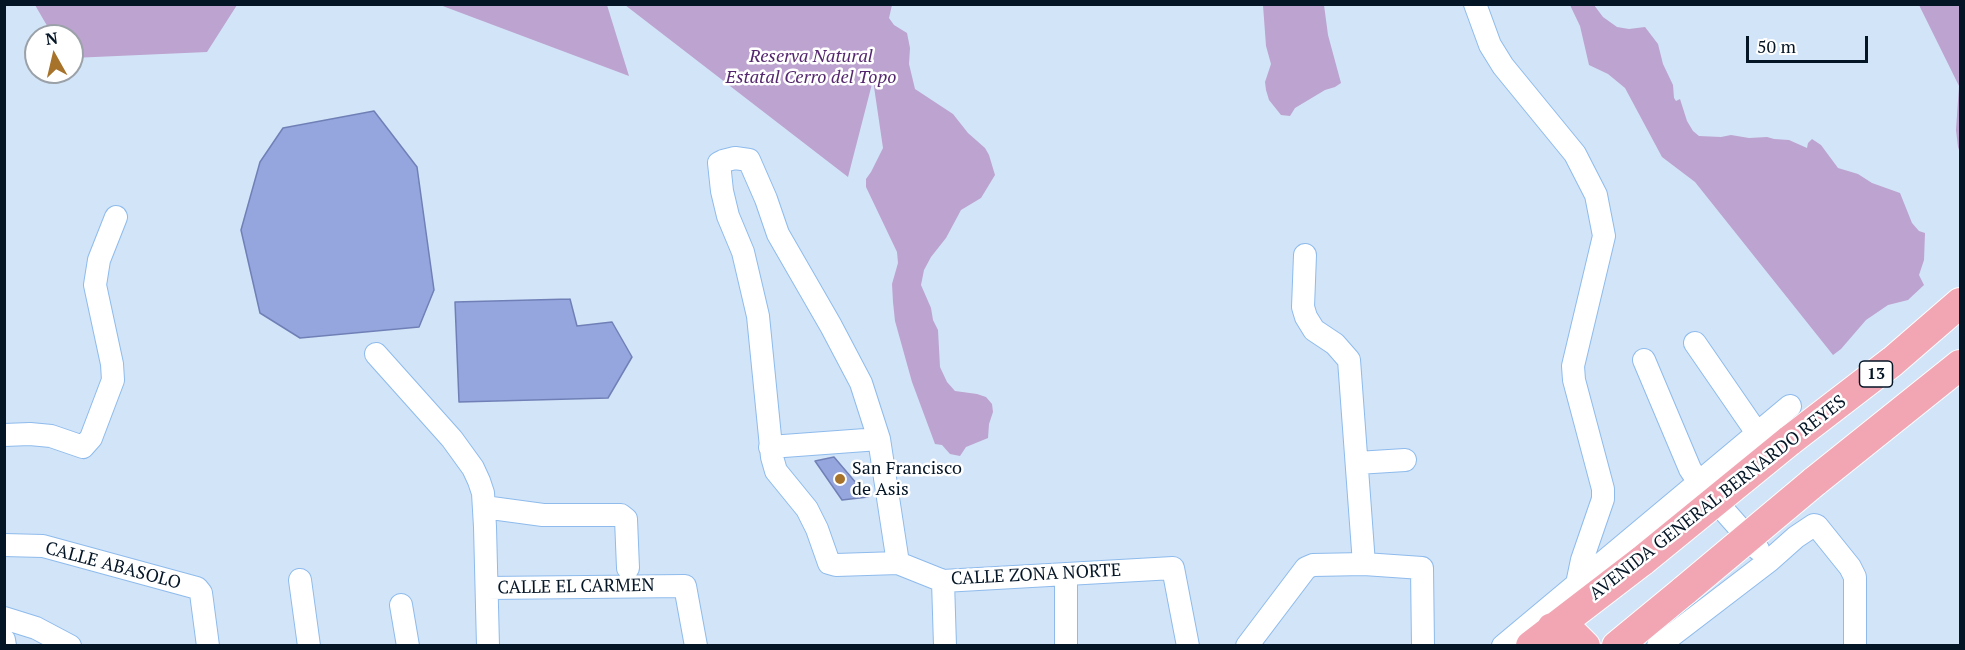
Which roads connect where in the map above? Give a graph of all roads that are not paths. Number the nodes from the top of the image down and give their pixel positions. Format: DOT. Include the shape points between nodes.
graph roads {
  1 [pos="1475,4"];
  2 [pos="116,218"];
  3 [pos="1305,255"];
  4 [pos="1960,303"];
  5 [pos="1695,343"];
  6 [pos="376,354"];
  7 [pos="1644,360"];
  8 [pos="1893,361"];
  9 [pos="1960,365"];
  10 [pos="1922,396"];
  11 [pos="1790,406"];
  12 [pos="1757,433"];
  13 [pos="4,435"];
  14 [pos="879,439"];
  15 [pos="770,447"];
  16 [pos="1405,460"];
  17 [pos="1358,462"];
  18 [pos="1698,481"];
  19 [pos="484,507"];
  20 [pos="4,545"];
  21 [pos="1769,561"];
  22 [pos="898,563"];
  23 [pos="1364,564"];
  24 [pos="628,568"];
  25 [pos="1066,574"];
  26 [pos="300,580"];
  27 [pos="943,581"];
  28 [pos="487,588"];
  29 [pos="1579,595"];
  30 [pos="401,605"];
  31 [pos="4,618"];
  32 [pos="1541,637"];
  33 [pos="4,640"];
  34 [pos="5,645"];
  35 [pos="70,645"];
  36 [pos="208,645"];
  37 [pos="309,645"];
  38 [pos="408,645"];
  39 [pos="488,645"];
  40 [pos="696,645"];
  41 [pos="945,645"];
  42 [pos="1066,645"];
  43 [pos="1188,645"];
  44 [pos="1247,645"];
  45 [pos="1423,645"];
  46 [pos="1503,645"];
  47 [pos="1585,645"];
  48 [pos="1617,645"];
  49 [pos="1658,645"];
  50 [pos="1855,645"];
  1 -- 29 [label="street" via="1490,45 1503,66 1575,154 1596,195 1604,236 1573,366 1603,489 1582,560"];
  2 -- 13 [label="street" via="99,260 95,285 112,380 87,443 51,436"];
  3 -- 17 [label="street" via="1306,317 1314,330 1335,344 1349,360"];
  4 -- 8 [label="main road, AVENIDA GENERAL BERNARDO REYES / 13"];
  5 -- 12 [label="street"];
  6 -- 19 [label="street" via="462,452 479,481"];
  7 -- 18 [label="street"];
  8 -- 10 [label="main road" via="1895,391 1906,397"];
  8 -- 29 [label="main road, AVENIDA GENERAL BERNARDO REYES / 13, bridge" via="1642,560"];
  9 -- 10 [label="main road, 13"];
  10 -- 48 [label="main road, 13, bridge"];
  11 -- 12 [label="street"];
  12 -- 18 [label="street"];
  14 -- 15 [label="street"];
  14 -- 15 [label="street" via="861,383 778,234 749,160 735,158 719,163 720,179 758,316"];
  14 -- 22 [label="street"];
  15 -- 22 [label="street, CALLE ZONA NORTE" via="776,471 807,508 828,562"];
  16 -- 17 [label="street"];
  17 -- 23 [label="street"];
  18 -- 21 [label="street"];
  18 -- 29 [label="street"];
  19 -- 24 [label="street" via="543,515 621,515 626,519"];
  19 -- 28 [label="street"];
  20 -- 36 [label="street, CALLE ABASOLO" via="43,546 197,588"];
  21 -- 49 [label="street"];
  21 -- 50 [label="street" via="1796,537 1817,526 1855,577"];
  22 -- 27 [label="street, CALLE ZONA NORTE"];
  23 -- 44 [label="street" via="1306,568"];
  23 -- 45 [label="street" via="1422,568"];
  25 -- 27 [label="street, CALLE ZONA NORTE"];
  25 -- 42 [label="street"];
  25 -- 43 [label="street, CALLE ZONA NORTE" via="1174,569"];
  26 -- 37 [label="street"];
  27 -- 41 [label="street"];
  28 -- 39 [label="street, CALLE EL CARMEN"];
  28 -- 40 [label="street, CALLE EL CARMEN" via="682,585 686,587"];
  29 -- 32 [label="main road, AVENIDA GENERAL BERNARDO REYES / 13"];
  29 -- 46 [label="street"];
  30 -- 38 [label="street"];
  31 -- 35 [label="street"];
  32 -- 47 [label="main road" via="1574,634"];
  33 -- 34 [label="street"];
}
